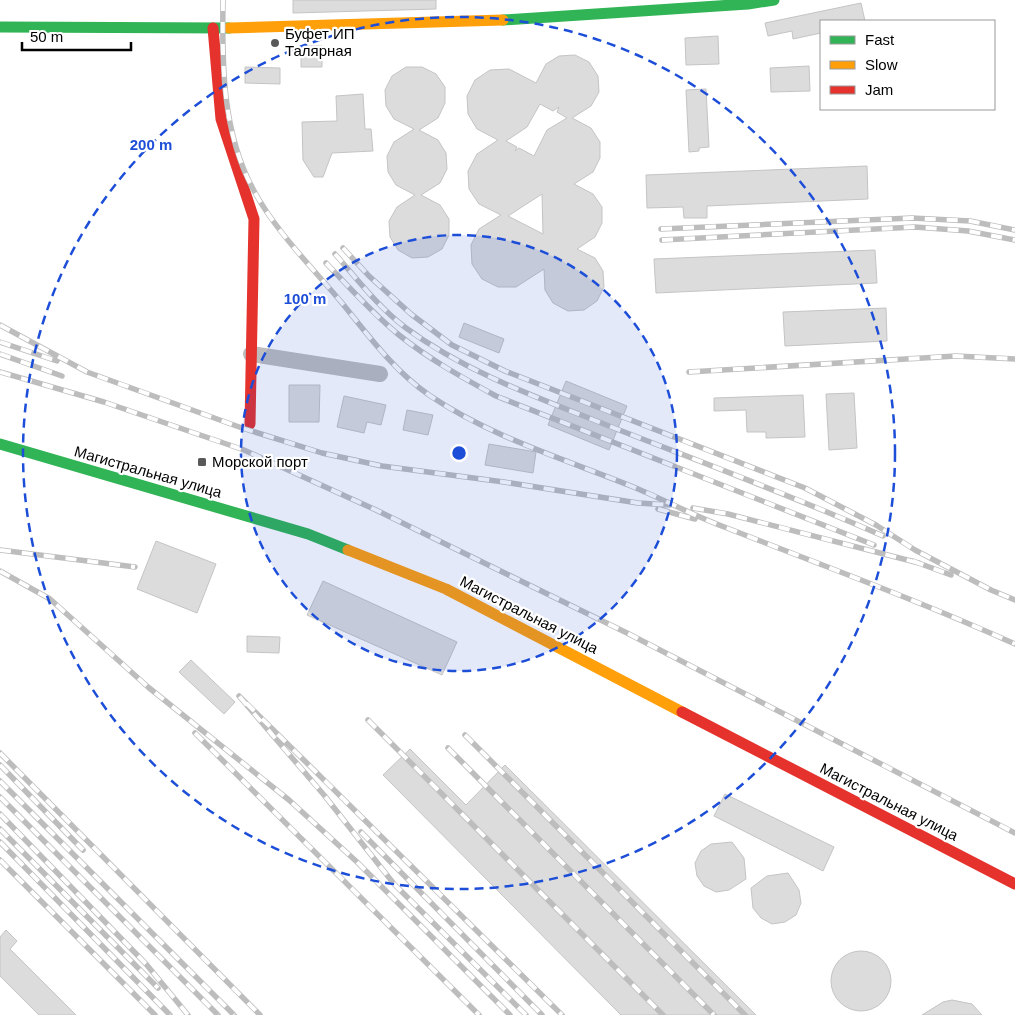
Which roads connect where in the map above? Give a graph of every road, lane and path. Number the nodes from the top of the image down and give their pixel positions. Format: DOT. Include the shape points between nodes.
graph roads {
  1 [pos="774,0"];
  2 [pos="0,27"];
  3 [pos="214,28"];
  4 [pos="251,354"];
  5 [pos="380,374"];
  6 [pos="250,424"];
  7 [pos="0,444"];
  8 [pos="1015,884"];
  1 -- 3 [label="main road" via="500,20"];
  2 -- 3 [label="main road"];
  3 -- 4 [label="main road" via="221,119 254,219"];
  4 -- 5 [label="street"];
  4 -- 6 [label="main road"];
  7 -- 8 [label="main road, Магистральная улица" via="308,534 446,589"];
}
